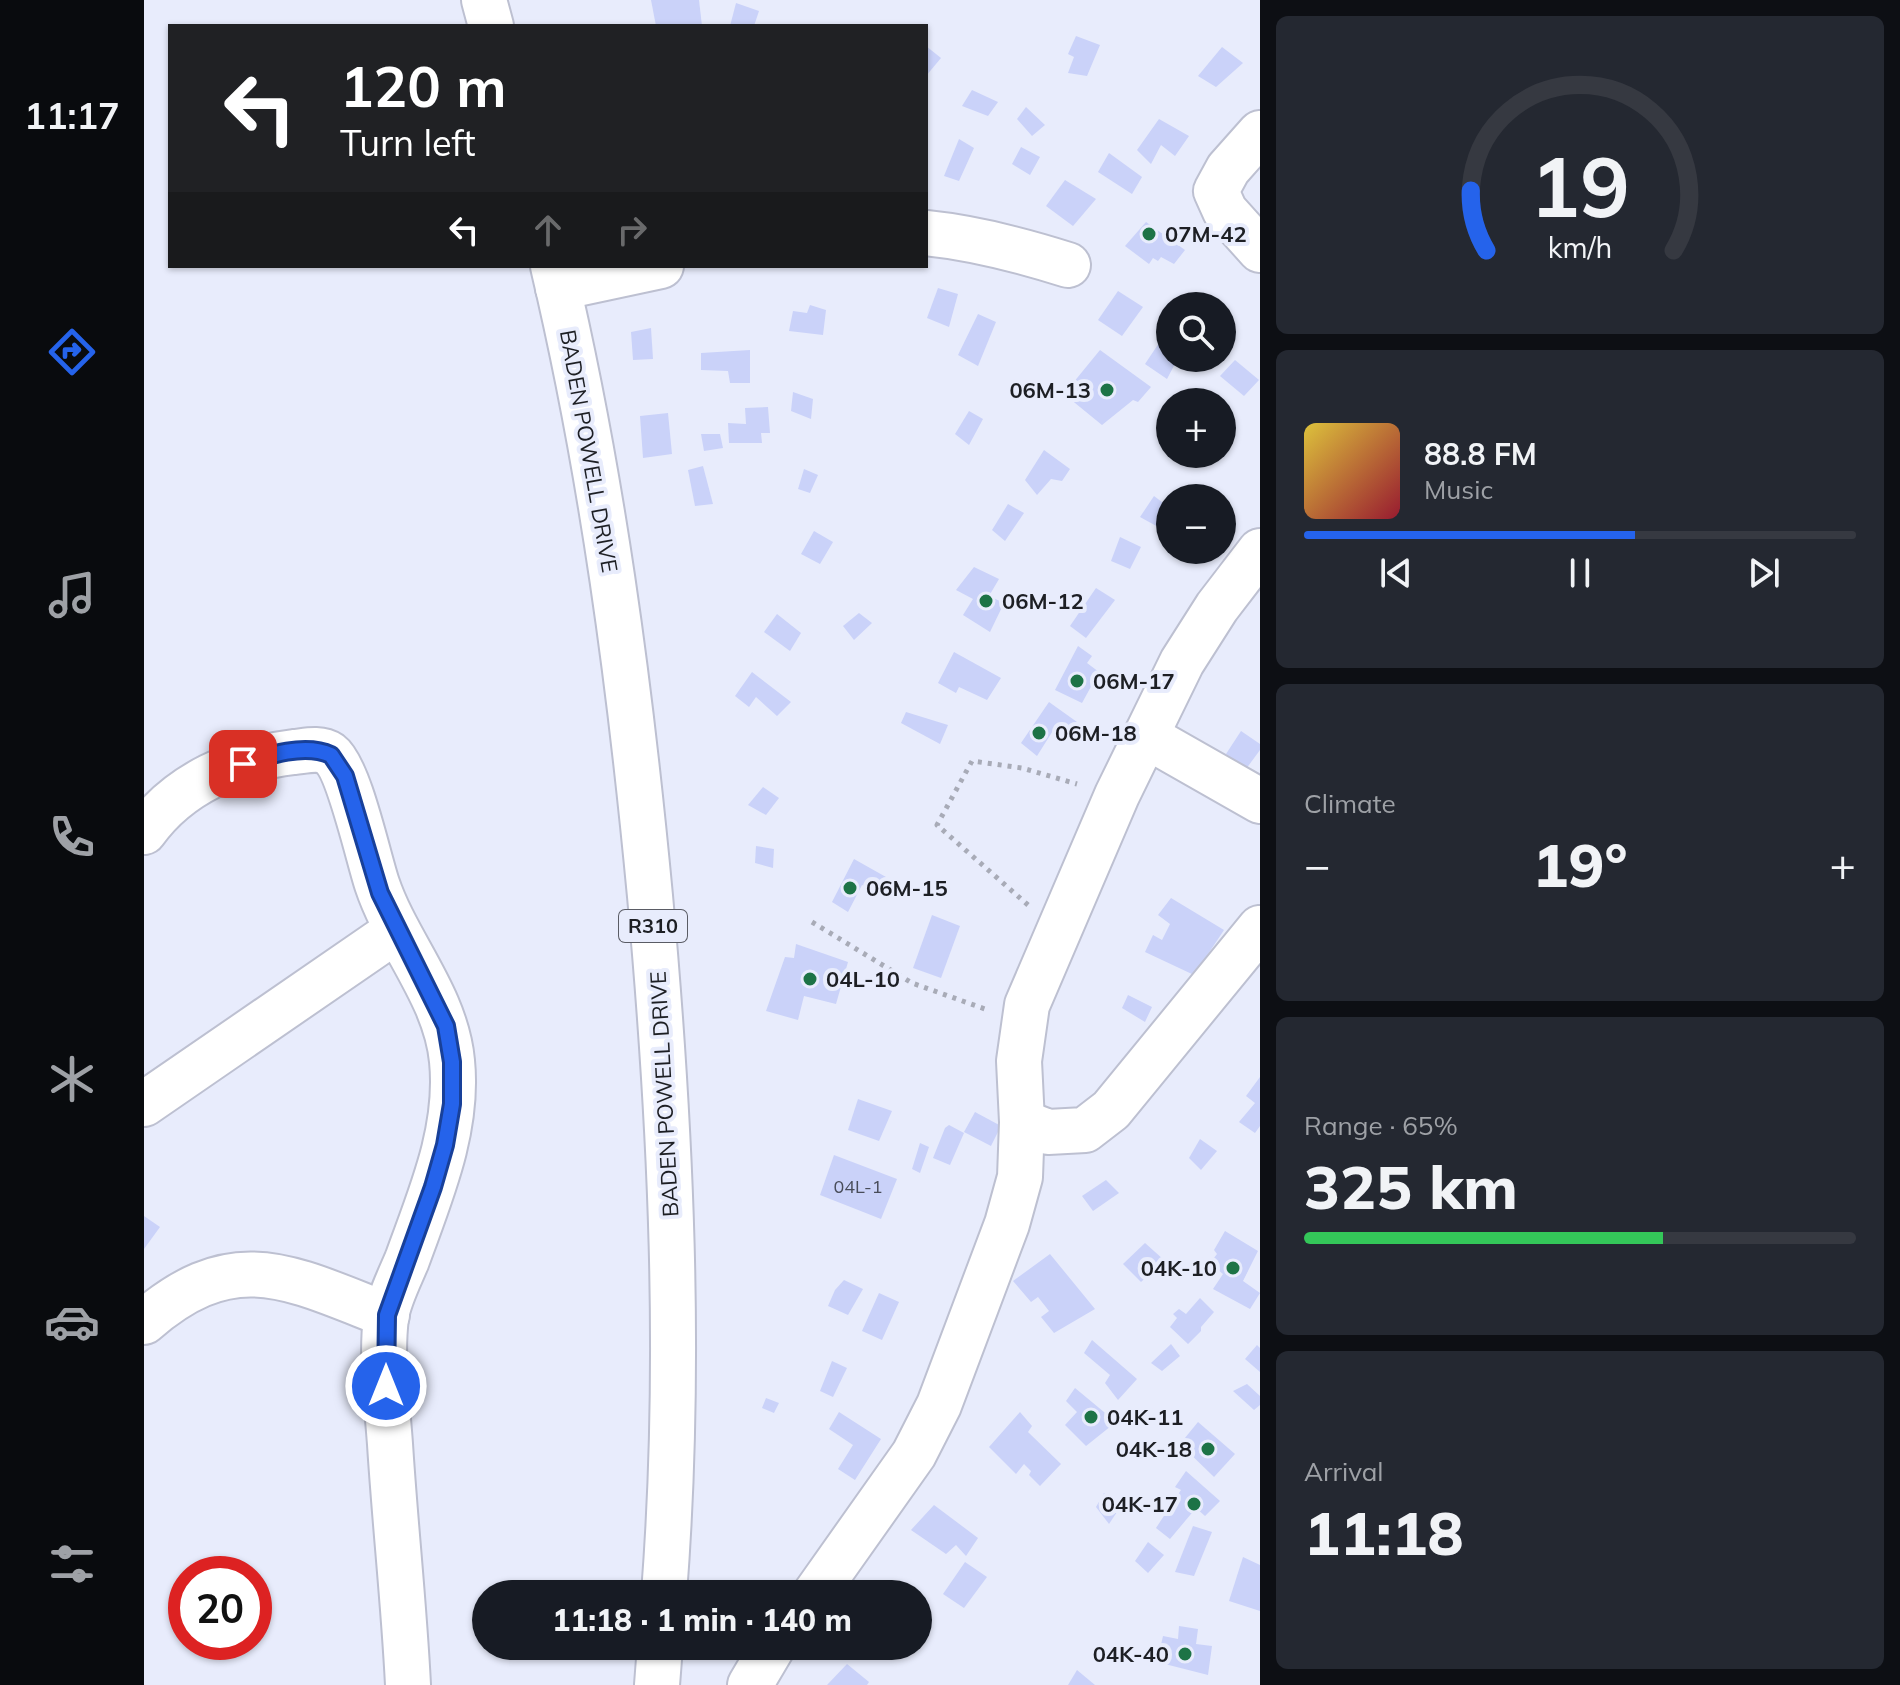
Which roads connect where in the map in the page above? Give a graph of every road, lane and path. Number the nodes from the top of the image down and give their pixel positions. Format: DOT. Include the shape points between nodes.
graph roads {
  1 [pos="484,0"];
  2 [pos="490,24"];
  3 [pos="1260,133"];
  4 [pos="928,233"];
  5 [pos="1260,250"];
  6 [pos="1068,265"];
  7 [pos="642,268"];
  8 [pos="556,277"];
  9 [pos="1260,551"];
  10 [pos="1146,736"];
  11 [pos="1117,795"];
  12 [pos="1260,801"];
  13 [pos="144,832"];
  14 [pos="812,922"];
  15 [pos="1260,928"];
  16 [pos="1059,929"];
  17 [pos="397,930"];
  18 [pos="1024,1023"];
  19 [pos="144,1104"];
  20 [pos="1022,1122"];
  21 [pos="319,1289"];
  22 [pos="387,1315"];
  23 [pos="144,1322"];
  24 [pos="386,1386"];
  25 [pos="665,1580"];
  26 [pos="825,1580"];
  27 [pos="659,1660"];
  28 [pos="765,1660"];
  29 [pos="408,1685"];
  30 [pos="657,1685"];
  31 [pos="750,1685"];
  1 -- 2 [label="street"];
  3 -- 5 [label="street" via="1216,191 1225,211"];
  4 -- 6 [label="street" via="970,238"];
  7 -- 8 [label="street"];
  8 -- 25 [label="street, BADEN POWELL DRIVE / R310" via="612,567 658,985 674,1335"];
  9 -- 10 [label="street" via="1182,662"];
  10 -- 11 [label="street"];
  10 -- 12 [label="street"];
  11 -- 16 [label="street"];
  11 -- 16 [label="path" via="1022,768 972,761 937,825"];
  13 -- 17 [label="street" via="180,795 216,772 270,755 323,751 345,776 380,893"];
  14 -- 18 [label="path" via="912,983"];
  15 -- 20 [label="street" via="1111,1110 1085,1130 1048,1132"];
  16 -- 18 [label="street"];
  17 -- 19 [label="street"];
  17 -- 22 [label="street" via="446,1026 452,1104 433,1187"];
  18 -- 20 [label="street" via="1019,1061"];
  20 -- 26 [label="street" via="1020,1177 1007,1224 939,1405 914,1454"];
  21 -- 22 [label="street"];
  21 -- 23 [label="street" via="262,1274 231,1275 205,1281"];
  21 -- 24 [label="street" via="353,1325"];
  22 -- 24 [label="street"];
  24 -- 29 [label="street"];
  27 -- 30 [label="street"];
  28 -- 31 [label="street"];
}
